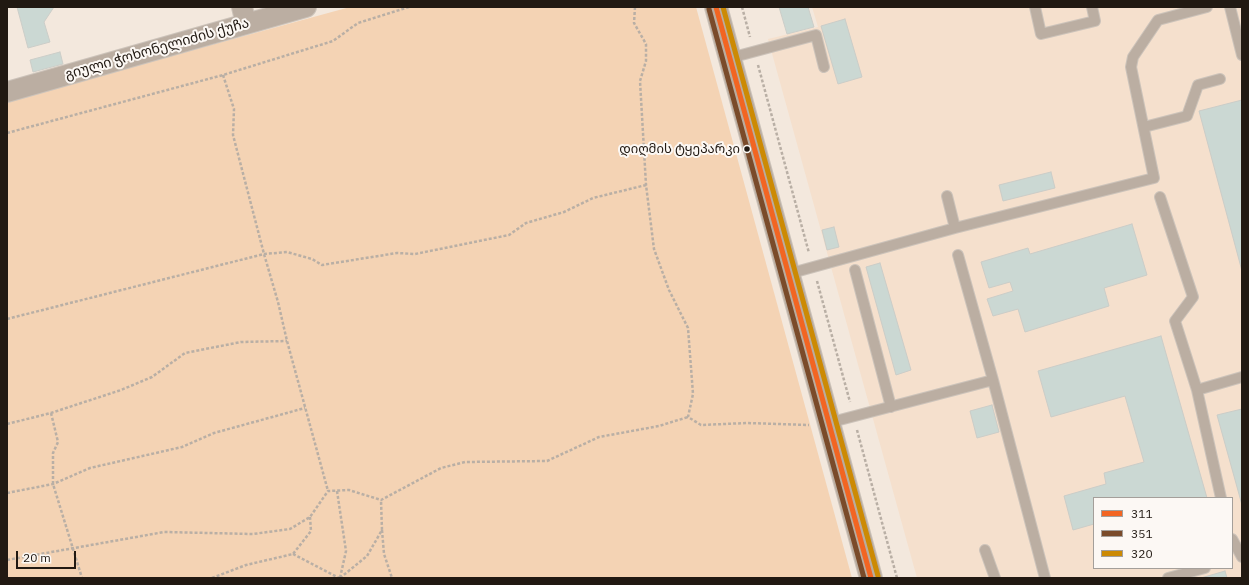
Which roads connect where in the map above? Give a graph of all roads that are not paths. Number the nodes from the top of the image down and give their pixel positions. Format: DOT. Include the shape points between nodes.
graph roads {
  1 [pos="306,7"];
  2 [pos="716,7"];
  3 [pos="1034,7"];
  4 [pos="1092,7"];
  5 [pos="1207,7"];
  6 [pos="1230,7"];
  7 [pos="244,15"];
  8 [pos="1242,55"];
  9 [pos="730,58"];
  10 [pos="824,67"];
  11 [pos="1220,79"];
  12 [pos="7,92"];
  13 [pos="1144,127"];
  14 [pos="947,196"];
  15 [pos="1160,197"];
  16 [pos="955,228"];
  17 [pos="958,255"];
  18 [pos="855,270"];
  19 [pos="788,274"];
  20 [pos="1242,378"];
  21 [pos="993,380"];
  22 [pos="1196,390"];
  23 [pos="891,407"];
  24 [pos="828,423"];
  25 [pos="1221,497"];
  26 [pos="1233,541"];
  27 [pos="985,550"];
  28 [pos="1242,557"];
  29 [pos="1201,569"];
  30 [pos="871,578"];
  31 [pos="995,578"];
  32 [pos="1045,578"];
  33 [pos="1168,578"];
  1 -- 7 [label="street, გიული ჭოხონელიძის ქუჩა"];
  2 -- 9 [label="street"];
  3 -- 4 [label="lane" via="1041,34 1095,21"];
  5 -- 13 [label="lane" via="1158,20 1133,58 1131,67"];
  6 -- 8 [label="lane"];
  7 -- 12 [label="street, გიული ჭოხონელიძის ქუჩა"];
  9 -- 10 [label="lane" via="816,35"];
  9 -- 19 [label="street"];
  11 -- 13 [label="lane" via="1198,85 1187,116"];
  13 -- 16 [label="lane" via="1154,178"];
  14 -- 16 [label="lane"];
  15 -- 22 [label="lane" via="1193,297 1175,322"];
  16 -- 19 [label="lane"];
  17 -- 21 [label="lane"];
  18 -- 23 [label="lane"];
  19 -- 24 [label="street"];
  20 -- 22 [label="lane"];
  21 -- 23 [label="lane"];
  21 -- 32 [label="lane"];
  22 -- 25 [label="lane"];
  23 -- 24 [label="lane"];
  24 -- 30 [label="street"];
  26 -- 28 [label="lane"];
  27 -- 31 [label="lane"];
  29 -- 33 [label="lane"];
}
